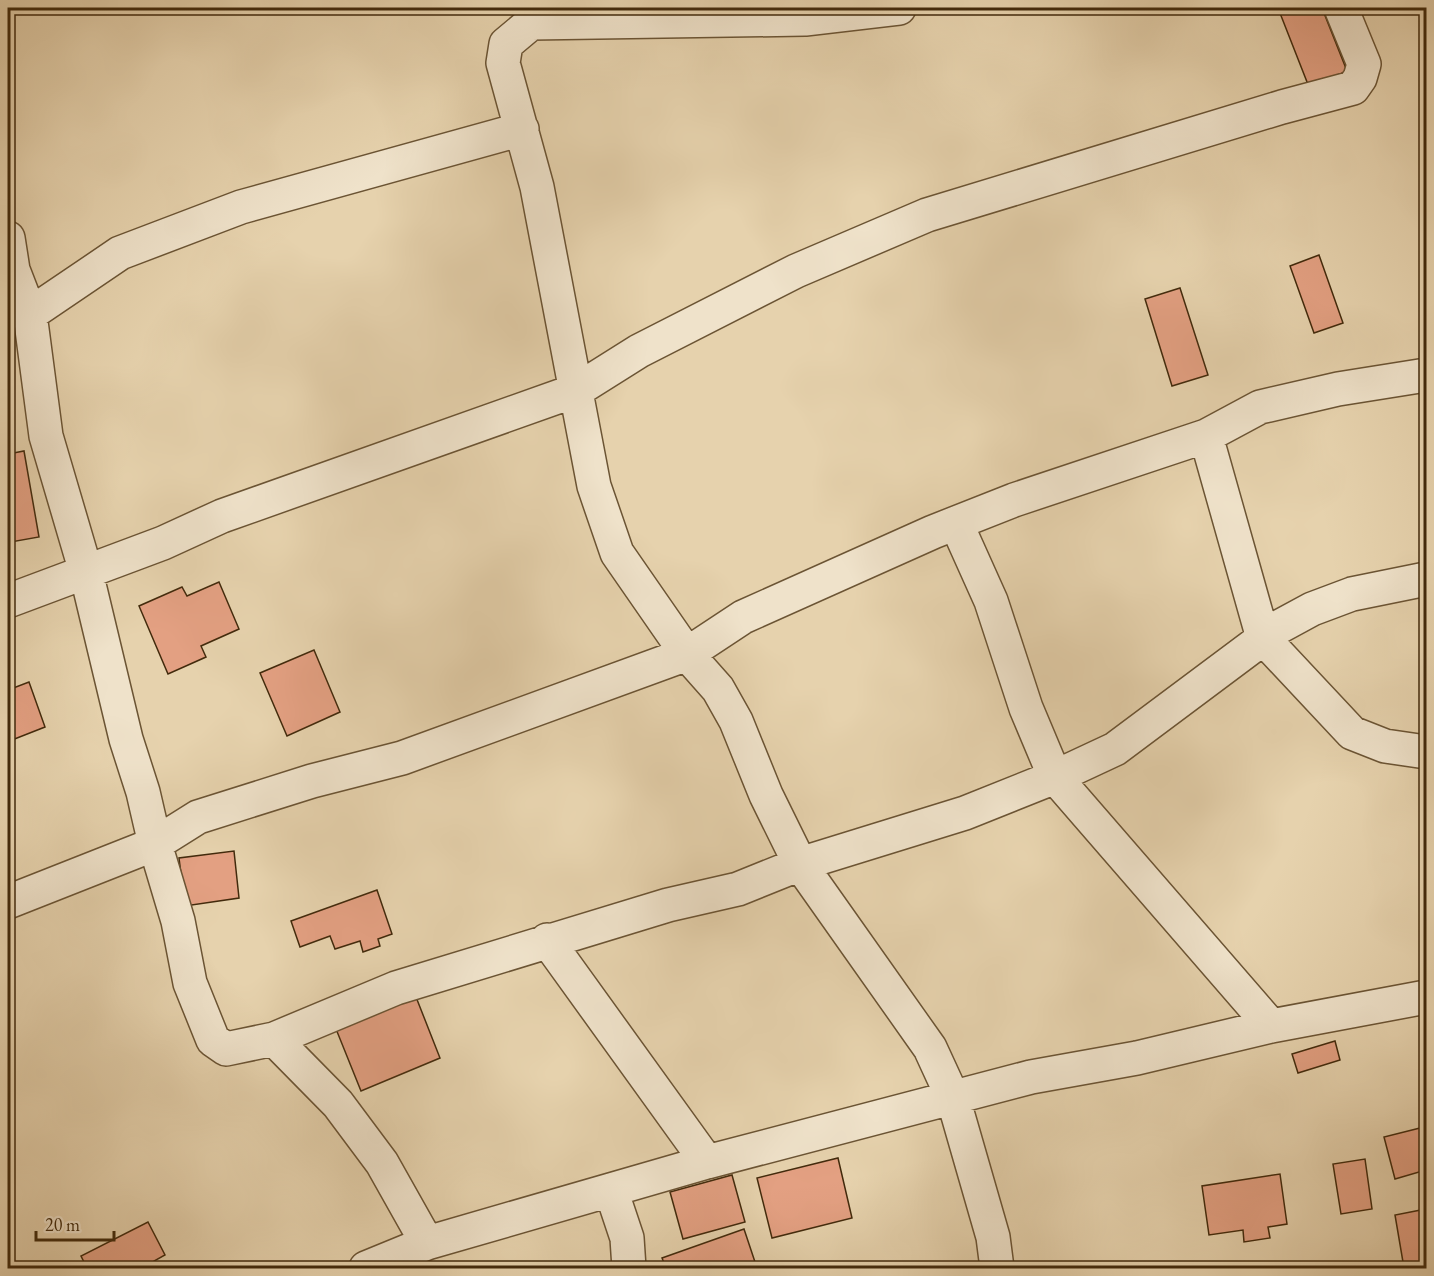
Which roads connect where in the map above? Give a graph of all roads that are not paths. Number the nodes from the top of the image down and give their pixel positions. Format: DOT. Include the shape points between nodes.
graph roads {
  1 [pos="898,8"];
  2 [pos="1341,8"];
  3 [pos="522,129"];
  4 [pos="8,238"];
  5 [pos="10,271"];
  6 [pos="30,314"];
  7 [pos="1426,375"];
  8 [pos="577,390"];
  9 [pos="1206,436"];
  10 [pos="956,523"];
  11 [pos="86,572"];
  12 [pos="1426,579"];
  13 [pos="8,601"];
  14 [pos="1263,638"];
  15 [pos="687,654"];
  16 [pos="1426,752"];
  17 [pos="1055,777"];
  18 [pos="155,844"];
  19 [pos="800,864"];
  20 [pos="8,902"];
  21 [pos="547,940"];
  22 [pos="1426,997"];
  23 [pos="1271,1026"];
  24 [pos="274,1039"];
  25 [pos="953,1098"];
  26 [pos="707,1162"];
  27 [pos="611,1190"];
  28 [pos="427,1243"];
  29 [pos="366,1269"];
  30 [pos="629,1269"];
  31 [pos="997,1269"];
  1 -- 3 [label="street" via="805,19 531,23 506,44 503,63"];
  2 -- 8 [label="street" via="1364,64 1353,88 927,215 796,271 639,351"];
  3 -- 6 [label="street" via="241,207 120,254"];
  3 -- 8 [label="street"];
  4 -- 5 [label="street"];
  5 -- 6 [label="street"];
  6 -- 11 [label="street" via="46,436"];
  7 -- 9 [label="street" via="1260,407"];
  8 -- 11 [label="street" via="222,516"];
  8 -- 15 [label="street" via="594,486 617,554"];
  9 -- 10 [label="street"];
  9 -- 14 [label="street"];
  10 -- 15 [label="street" via="743,617"];
  10 -- 17 [label="street" via="991,601 1026,708"];
  11 -- 13 [label="street"];
  11 -- 18 [label="street"];
  12 -- 14 [label="street" via="1352,594 1312,609"];
  14 -- 16 [label="street" via="1352,733 1385,746"];
  14 -- 17 [label="street" via="1115,749"];
  15 -- 18 [label="street" via="402,758 198,817"];
  15 -- 19 [label="street" via="718,689 736,722"];
  17 -- 19 [label="street" via="965,813"];
  17 -- 23 [label="street"];
  18 -- 20 [label="street"];
  18 -- 24 [label="street" via="178,921 190,983 213,1040 226,1049"];
  19 -- 21 [label="street" via="738,889"];
  19 -- 25 [label="street" via="930,1048"];
  21 -- 24 [label="street" via="396,988"];
  21 -- 26 [label="street"];
  22 -- 23 [label="street"];
  23 -- 25 [label="street" via="1137,1058 1031,1077"];
  24 -- 28 [label="street" via="338,1104 382,1163"];
  25 -- 26 [label="street"];
  25 -- 31 [label="street" via="993,1237"];
  26 -- 27 [label="street"];
  27 -- 28 [label="street"];
  27 -- 30 [label="street" via="627,1238"];
  28 -- 29 [label="street"];
}
